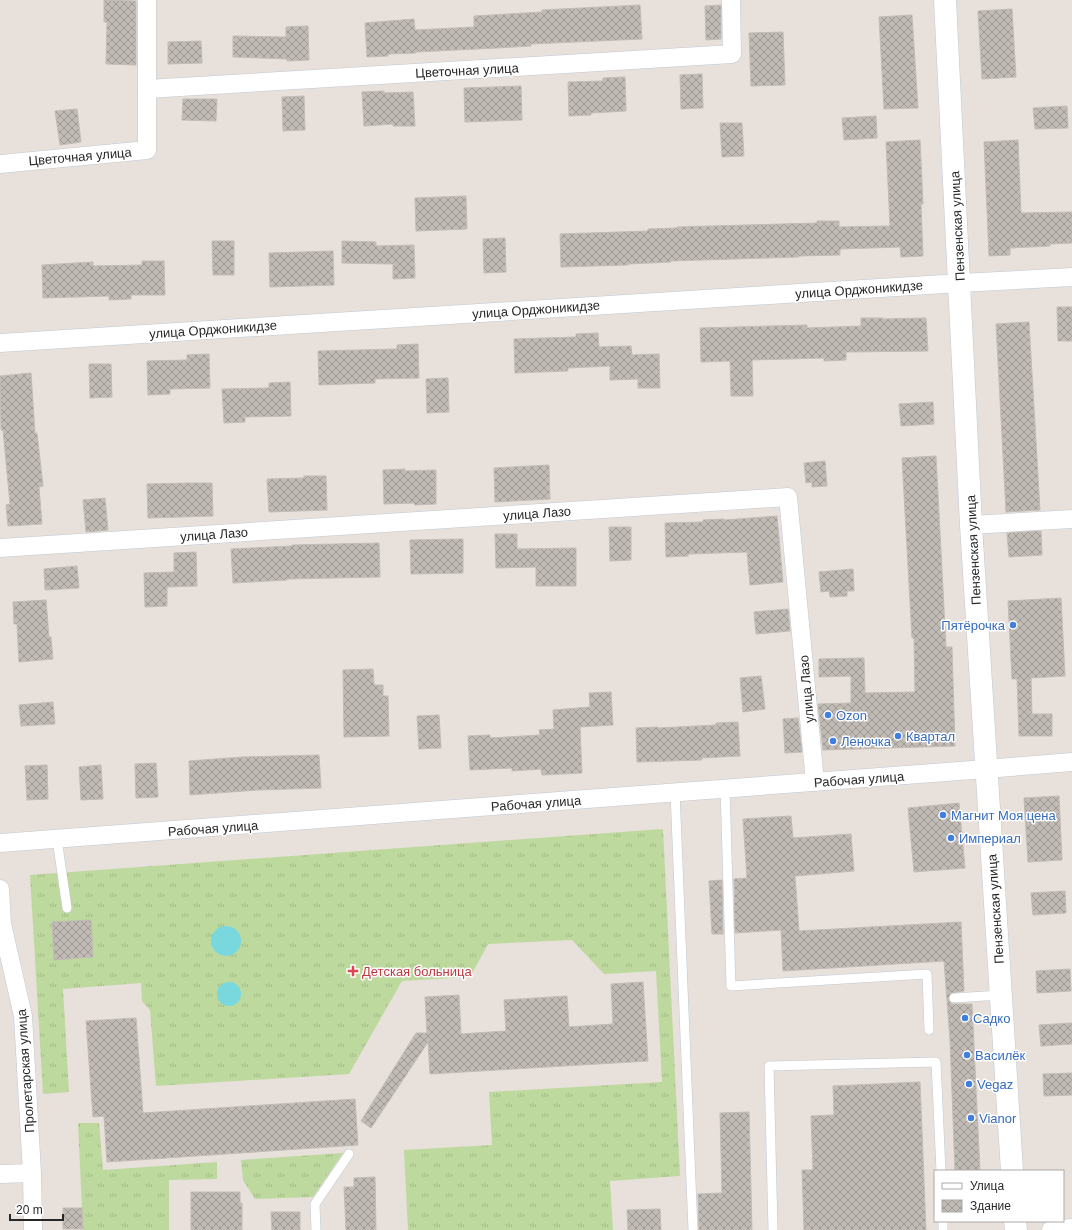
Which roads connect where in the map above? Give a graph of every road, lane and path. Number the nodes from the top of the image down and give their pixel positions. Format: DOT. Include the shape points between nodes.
graph roads {
  1 [pos="147,0"];
  2 [pos="731,0"];
  3 [pos="945,0"];
  4 [pos="147,89"];
  5 [pos="0,164"];
  6 [pos="1072,277"];
  7 [pos="960,282"];
  8 [pos="0,342"];
  9 [pos="1072,520"];
  10 [pos="971,526"];
  11 [pos="0,548"];
  12 [pos="1072,762"];
  13 [pos="986,769"];
  14 [pos="815,782"];
  15 [pos="725,788"];
  16 [pos="675,792"];
  17 [pos="57,839"];
  18 [pos="0,843"];
  19 [pos="0,889"];
  20 [pos="67,908"];
  21 [pos="1001,995"];
  22 [pos="954,998"];
  23 [pos="929,1030"];
  24 [pos="349,1154"];
  25 [pos="941,1170"];
  26 [pos="1012,1170"];
  27 [pos="32,1173"];
  28 [pos="0,1174"];
  29 [pos="1072,1228"];
  30 [pos="34,1230"];
  31 [pos="316,1230"];
  32 [pos="693,1230"];
  33 [pos="773,1230"];
  34 [pos="1051,1230"];
  1 -- 4 [label="street, Цветочная улица"];
  2 -- 4 [label="street, Цветочная улица" via="732,54"];
  3 -- 7 [label="street, Пензенская улица"];
  4 -- 5 [label="street, Цветочная улица" via="147,150"];
  6 -- 7 [label="street, улица Орджоникидзе"];
  7 -- 8 [label="street, улица Орджоникидзе"];
  7 -- 10 [label="street, Пензенская улица"];
  9 -- 10 [label="street"];
  10 -- 13 [label="street, Пензенская улица"];
  11 -- 14 [label="street, улица Лазо" via="788,497"];
  12 -- 13 [label="street, Рабочая улица"];
  13 -- 14 [label="street, Рабочая улица"];
  13 -- 21 [label="street, Пензенская улица"];
  14 -- 15 [label="street, Рабочая улица"];
  15 -- 16 [label="street, Рабочая улица"];
  15 -- 23 [label="lane" via="731,986 927,974"];
  16 -- 17 [label="street, Рабочая улица"];
  16 -- 32 [label="lane"];
  17 -- 18 [label="street, Рабочая улица"];
  17 -- 20 [label="lane"];
  19 -- 27 [label="street, Пролетарская улица" via="2,924 23,1016"];
  21 -- 22 [label="lane"];
  21 -- 26 [label="street, Пензенская улица"];
  24 -- 31 [label="lane" via="315,1204"];
  25 -- 33 [label="lane" via="936,1062 769,1066"];
  27 -- 28 [label="street"];
  27 -- 30 [label="street, Пролетарская улица"];
  29 -- 34 [label="street"];
}
